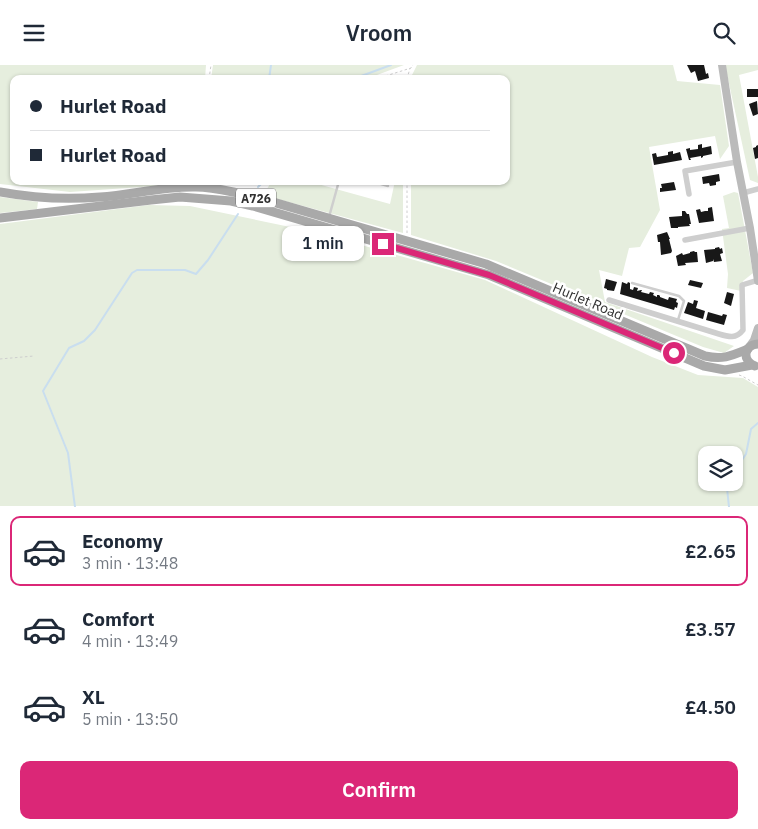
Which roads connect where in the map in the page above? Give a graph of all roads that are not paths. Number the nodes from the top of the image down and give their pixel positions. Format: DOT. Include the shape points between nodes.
graph roads {
  1 [pos="722,65"];
  2 [pos="737,162"];
  3 [pos="338,185"];
  4 [pos="385,185"];
  5 [pos="388,186"];
  6 [pos="758,189"];
  7 [pos="0,192"];
  8 [pos="743,193"];
  9 [pos="689,194"];
  10 [pos="0,218"];
  11 [pos="328,218"];
  12 [pos="750,228"];
  13 [pos="685,240"];
  14 [pos="758,281"];
  15 [pos="632,283"];
  16 [pos="609,300"];
  17 [pos="678,321"];
  18 [pos="758,328"];
  19 [pos="752,347"];
  20 [pos="756,366"];
  1 -- 2 [label="main road"];
  2 -- 8 [label="main road"];
  2 -- 9 [label="street" via="685,171"];
  3 -- 11 [label="lane"];
  4 -- 5 [label="lane"];
  6 -- 8 [label="street"];
  7 -- 11 [label="main road, Hurlet Road / A726" via="67,199 196,187 249,195"];
  8 -- 12 [label="main road"];
  10 -- 20 [label="main road, Hurlet Road / A726" via="180,197 231,201 489,275 704,366 725,369"];
  11 -- 19 [label="main road, Hurlet Road / A726" via="486,264 705,356 728,357"];
  12 -- 13 [label="street"];
  12 -- 14 [label="main road"];
  14 -- 17 [label="street" via="742,285 744,321 739,334 732,337 719,335"];
  15 -- 17 [label="lane" via="679,296 684,301"];
  16 -- 17 [label="street"];
  18 -- 19 [label="main road"];
  19 -- 20 [label="main road" via="746,357"];
}
